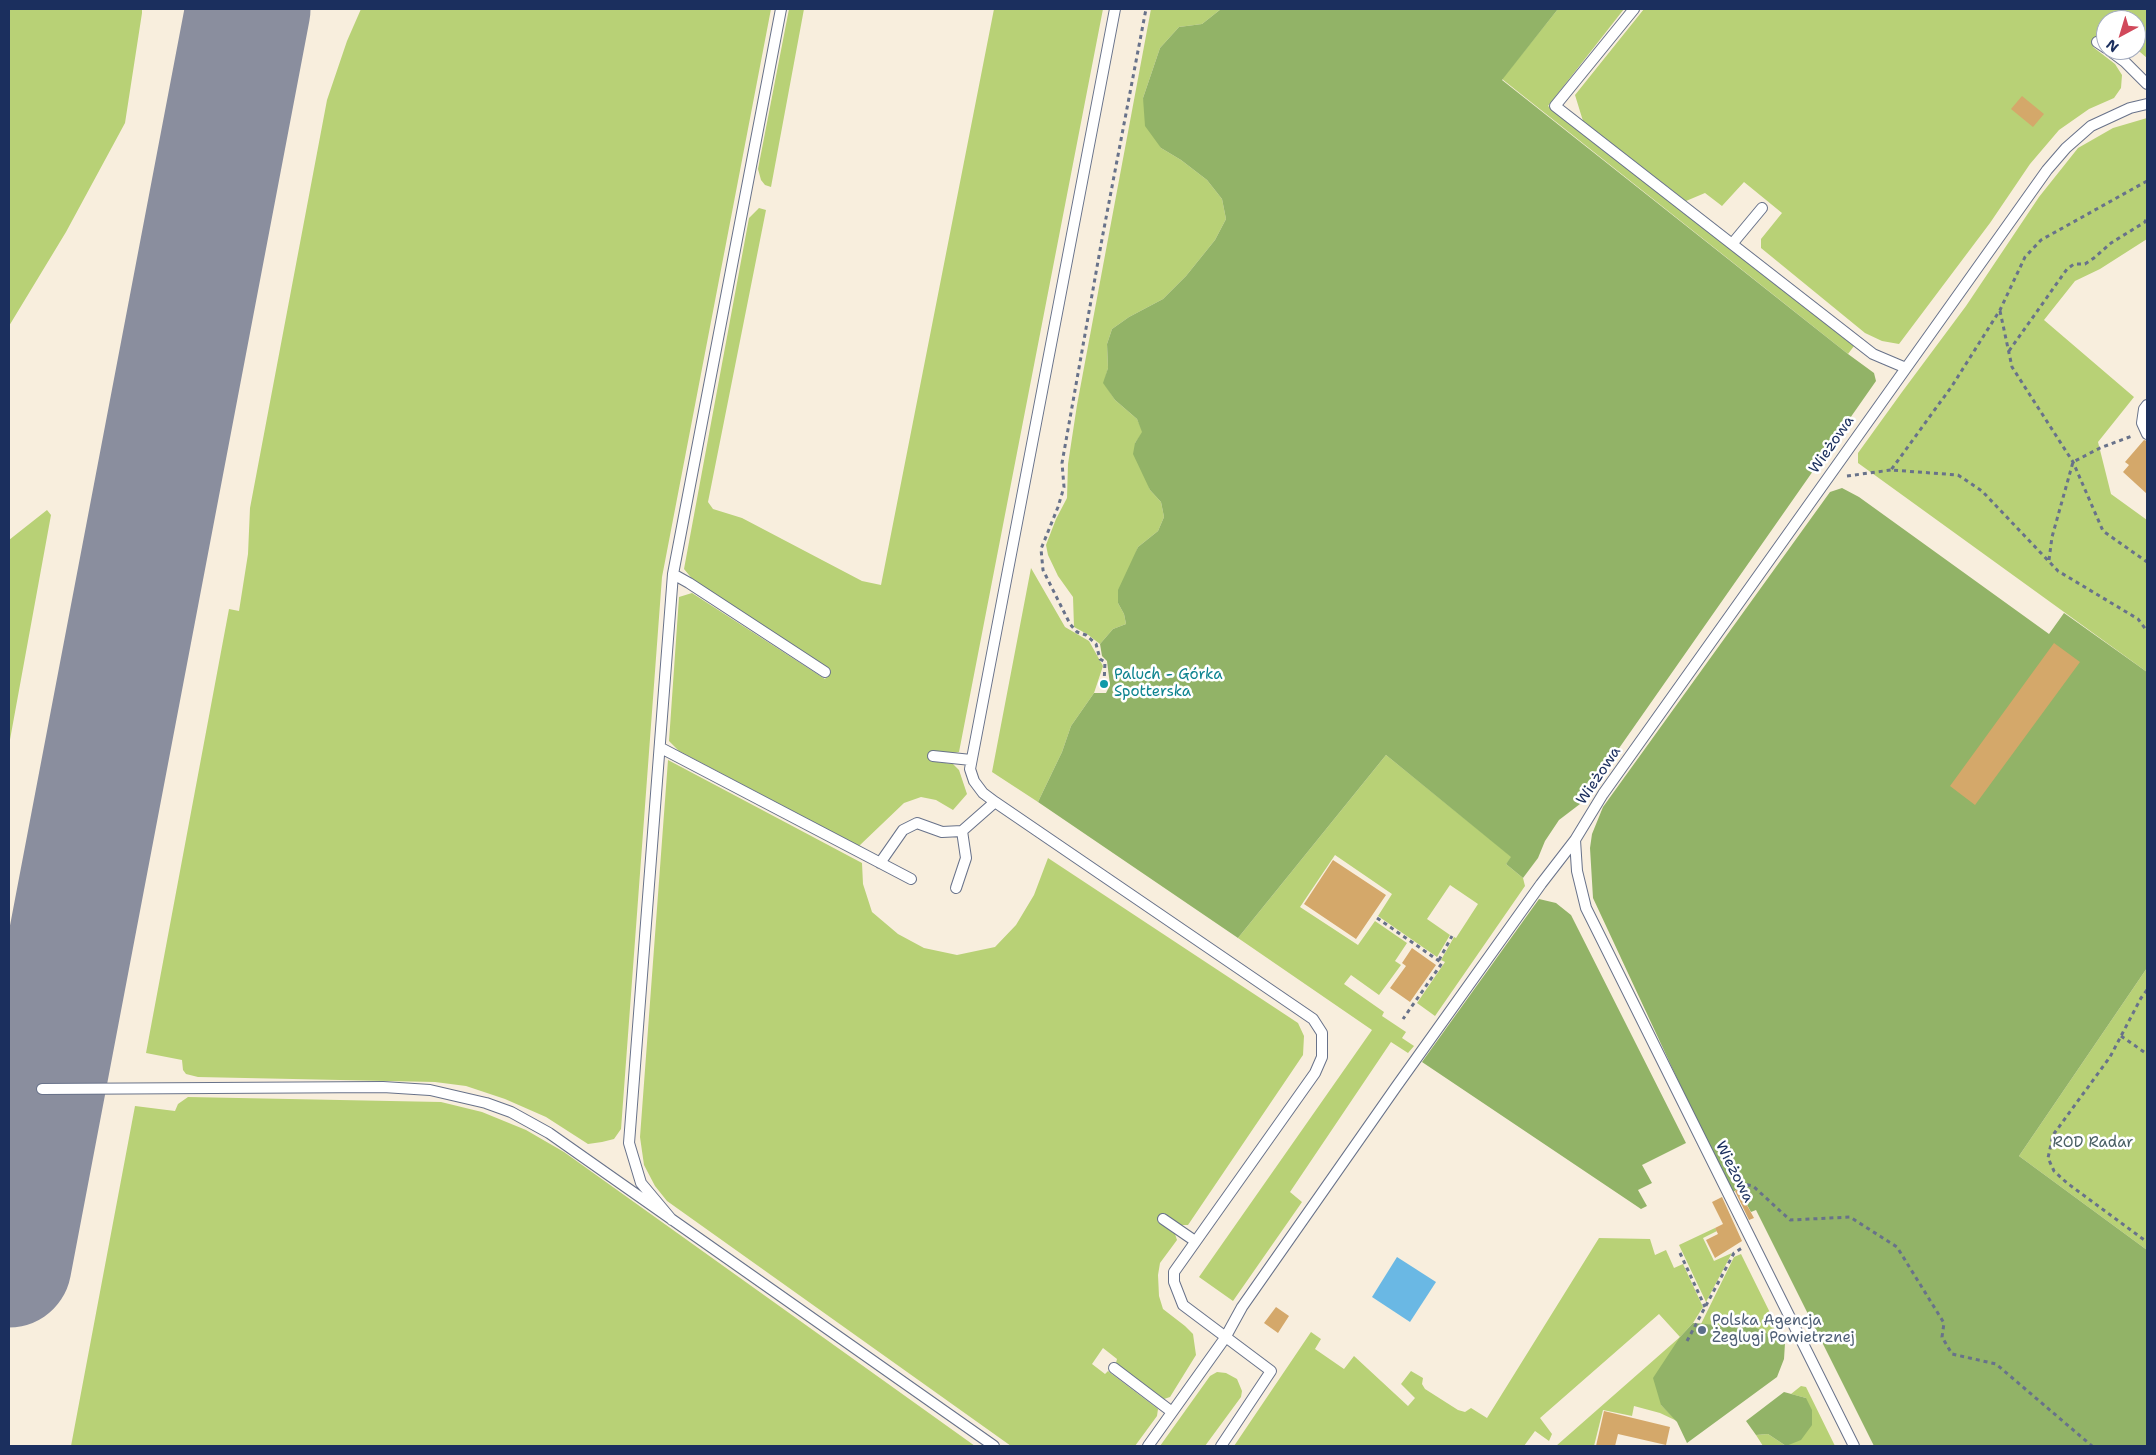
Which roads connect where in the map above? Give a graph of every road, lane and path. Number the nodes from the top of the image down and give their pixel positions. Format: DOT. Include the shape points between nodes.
graph roads {
  1 [pos="781,9"];
  2 [pos="1115,9"];
  3 [pos="1146,9"];
  4 [pos="1634,9"];
  5 [pos="2122,60"];
  6 [pos="2147,84"];
  7 [pos="2147,104"];
  8 [pos="2147,181"];
  9 [pos="1762,208"];
  10 [pos="2147,216"];
  11 [pos="1732,244"];
  12 [pos="2000,310"];
  13 [pos="2008,351"];
  14 [pos="1906,368"];
  15 [pos="2147,405"];
  16 [pos="2146,433"];
  17 [pos="2073,462"];
  18 [pos="1891,470"];
  19 [pos="1828,478"];
  20 [pos="2049,561"];
  21 [pos="2147,562"];
  22 [pos="673,574"];
  23 [pos="2147,631"];
  24 [pos="825,672"];
  25 [pos="1104,684"];
  26 [pos="660,748"];
  27 [pos="933,756"];
  28 [pos="971,760"];
  29 [pos="995,802"];
  30 [pos="962,831"];
  31 [pos="1576,840"];
  32 [pos="880,863"];
  33 [pos="911,880"];
  34 [pos="956,888"];
  35 [pos="1377,918"];
  36 [pos="1452,936"];
  37 [pos="1439,960"];
  38 [pos="2147,990"];
  39 [pos="1403,1019"];
  40 [pos="2121,1036"];
  41 [pos="2147,1054"];
  42 [pos="42,1089"];
  43 [pos="1720,1179"];
  44 [pos="1163,1219"];
  45 [pos="672,1220"];
  46 [pos="1195,1241"];
  47 [pos="2147,1242"];
  48 [pos="1742,1248"];
  49 [pos="1680,1253"];
  50 [pos="1705,1307"];
  51 [pos="1225,1338"];
  52 [pos="1687,1341"];
  53 [pos="1114,1368"];
  54 [pos="1172,1412"];
  55 [pos="994,1446"];
  56 [pos="1148,1446"];
  57 [pos="1221,1446"];
  58 [pos="1854,1446"];
  59 [pos="2092,1446"];
  1 -- 22 [label="lane"];
  2 -- 28 [label="lane"];
  3 -- 25 [label="path" via="1062,463 1064,487 1041,549 1043,570 1070,624 1096,644 1106,666"];
  4 -- 11 [label="lane" via="1555,106"];
  5 -- 6 [label="lane"];
  7 -- 14 [label="lane, Wieżowa" via="2107,117 2066,148"];
  8 -- 12 [label="path" via="2041,240 2025,257"];
  9 -- 11 [label="lane"];
  10 -- 13 [label="path" via="2145,222 2110,243 2085,264 2074,264 2067,269"];
  11 -- 14 [label="lane" via="1873,354"];
  12 -- 13 [label="path"];
  12 -- 18 [label="path" via="1952,386"];
  13 -- 17 [label="path" via="2012,367"];
  14 -- 19 [label="lane, Wieżowa"];
  15 -- 16 [label="lane" via="2142,423"];
  16 -- 17 [label="path" via="2100,448"];
  17 -- 20 [label="path" via="2052,537"];
  17 -- 21 [label="path" via="2103,531"];
  18 -- 19 [label="path"];
  18 -- 20 [label="path" via="1958,474 1982,491"];
  19 -- 31 [label="lane, Wieżowa" via="1603,794"];
  20 -- 23 [label="path" via="2058,570 2138,619"];
  22 -- 24 [label="lane"];
  22 -- 26 [label="lane"];
  26 -- 32 [label="lane"];
  26 -- 45 [label="lane" via="629,1143 641,1183"];
  27 -- 28 [label="lane"];
  28 -- 29 [label="lane" via="974,781"];
  29 -- 30 [label="lane"];
  29 -- 46 [label="lane" via="1313,1019 1322,1032 1322,1056 1315,1073"];
  30 -- 32 [label="lane" via="942,832 918,823 903,830"];
  30 -- 34 [label="lane" via="966,858"];
  31 -- 43 [label="lane, Wieżowa" via="1577,871 1586,908"];
  31 -- 51 [label="lane, Wieżowa" via="1416,1059 1242,1307"];
  32 -- 33 [label="lane"];
  35 -- 37 [label="path"];
  36 -- 37 [label="path"];
  37 -- 39 [label="path" via="1442,962"];
  38 -- 40 [label="path"];
  40 -- 41 [label="path"];
  40 -- 47 [label="path" via="2110,1057 2053,1134 2048,1158 2054,1172"];
  42 -- 45 [label="lane" via="383,1087 439,1092 511,1112 549,1133"];
  43 -- 58 [label="lane, Wieżowa"];
  43 -- 59 [label="path" via="1753,1186 1790,1220 1850,1217 1898,1247 1944,1323 1942,1337 1952,1354 1996,1364"];
  44 -- 46 [label="lane"];
  45 -- 55 [label="lane"];
  46 -- 51 [label="lane" via="1174,1272 1174,1282 1183,1305"];
  48 -- 50 [label="path" via="1734,1253"];
  49 -- 50 [label="path"];
  50 -- 52 [label="path"];
  51 -- 54 [label="lane, Wieżowa"];
  51 -- 57 [label="lane" via="1271,1371"];
  53 -- 54 [label="lane"];
  54 -- 56 [label="lane, Wieżowa"];
}
